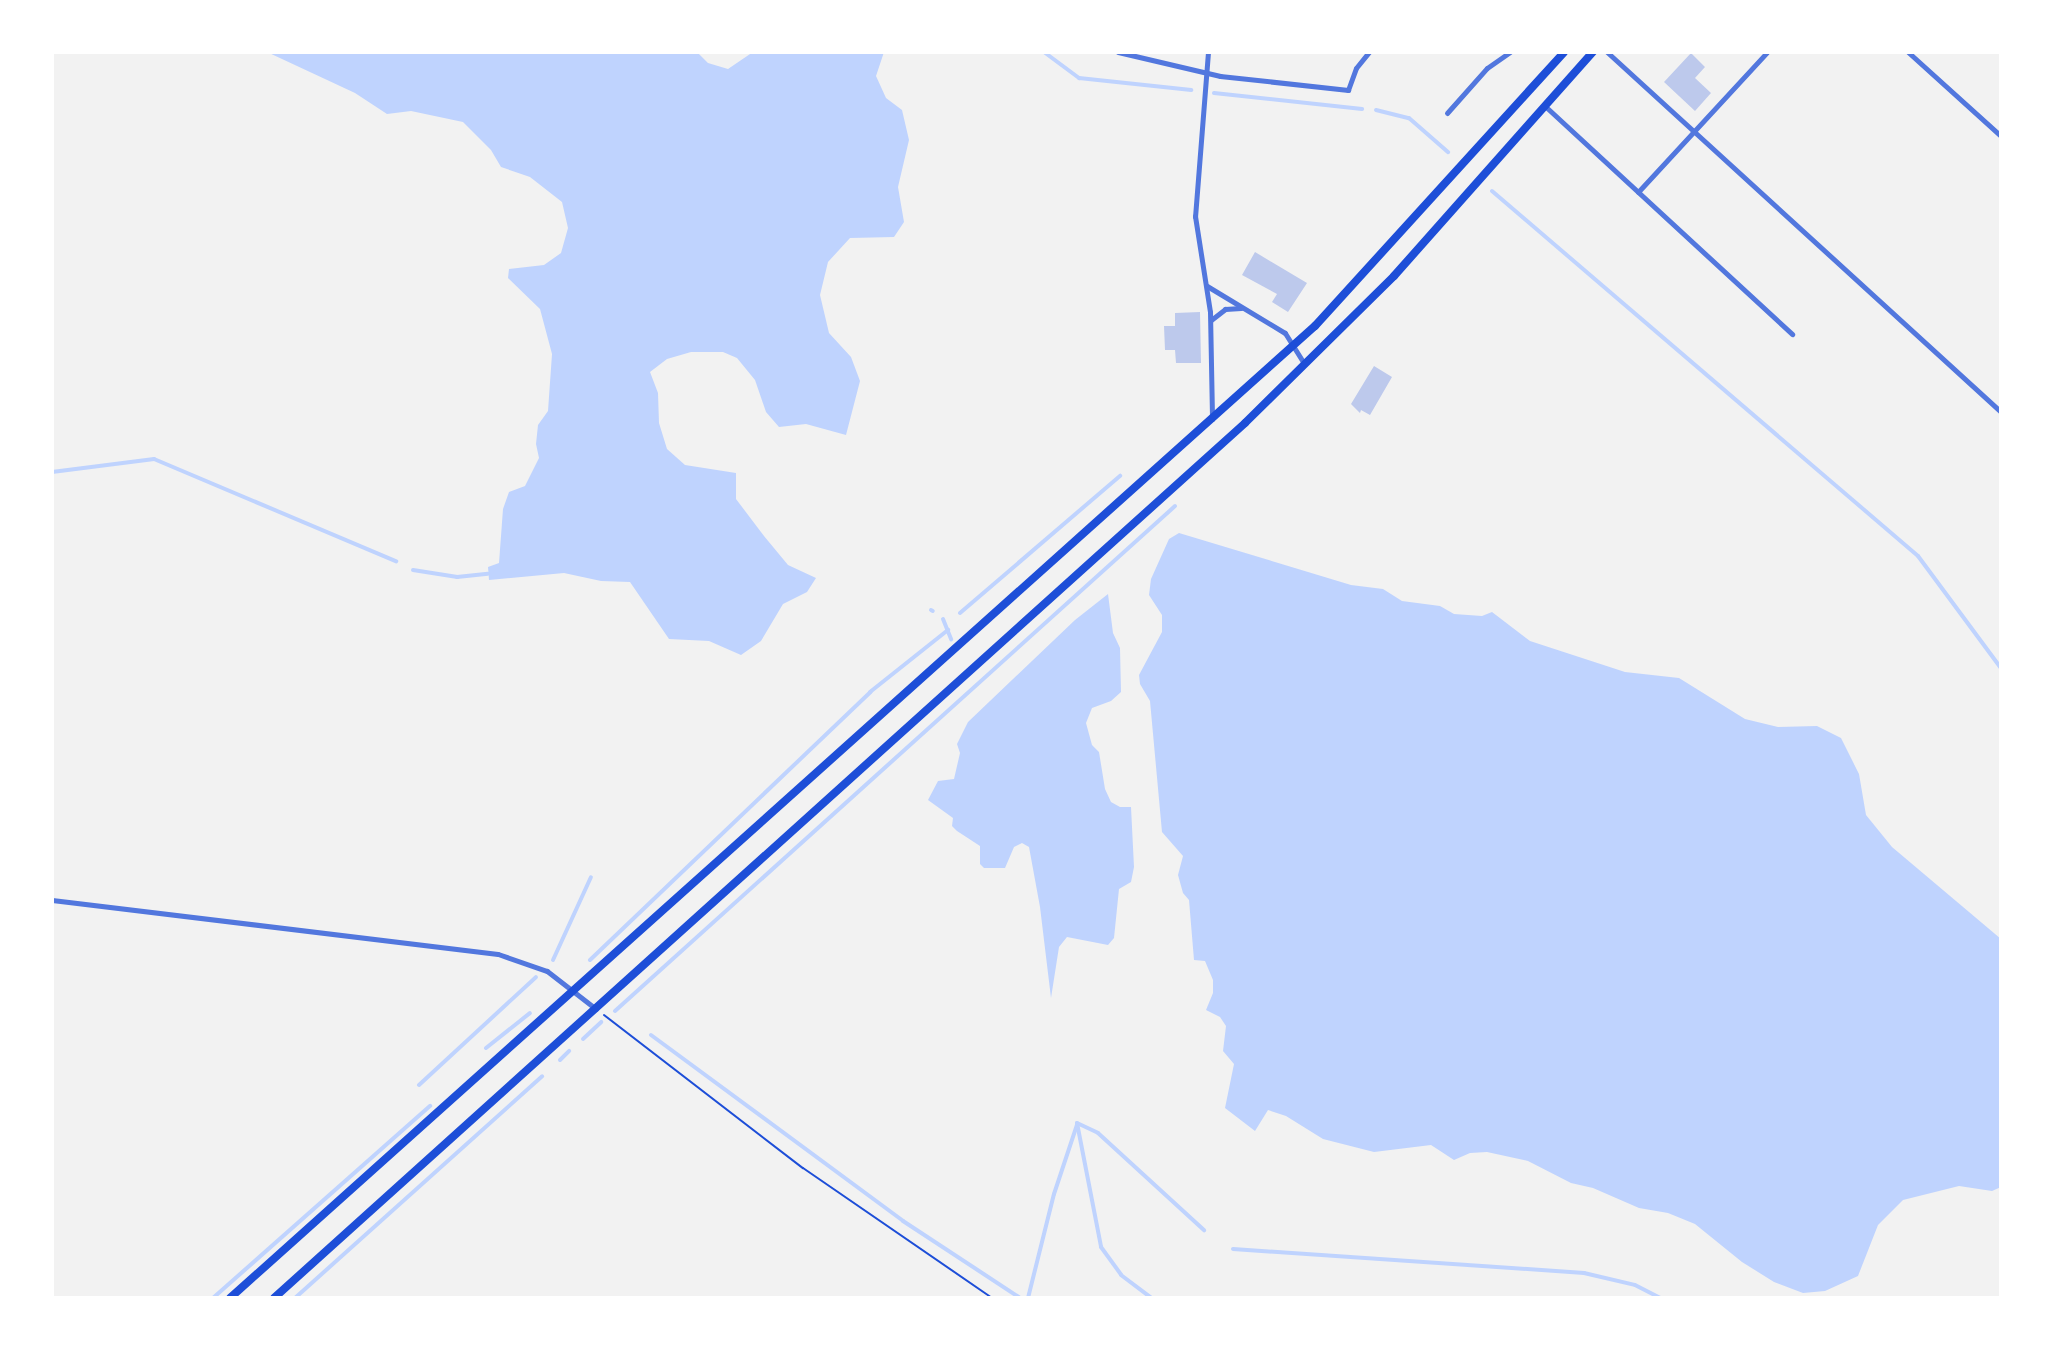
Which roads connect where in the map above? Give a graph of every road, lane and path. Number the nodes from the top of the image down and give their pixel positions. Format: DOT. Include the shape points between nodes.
graph roads {
  1 [pos="1118,52"];
  2 [pos="1208,52"];
  3 [pos="1369,52"];
  4 [pos="1510,52"];
  5 [pos="1564,52"];
  6 [pos="1593,52"];
  7 [pos="1607,52"];
  8 [pos="1767,52"];
  9 [pos="1908,52"];
  10 [pos="1205,72"];
  11 [pos="1545,106"];
  12 [pos="1447,113"];
  13 [pos="1694,131"];
  14 [pos="2001,136"];
  15 [pos="1638,192"];
  16 [pos="1207,286"];
  17 [pos="1242,308"];
  18 [pos="1210,320"];
  19 [pos="1792,334"];
  20 [pos="1294,345"];
  21 [pos="1305,366"];
  22 [pos="2001,412"];
  23 [pos="1212,420"];
  24 [pos="52,900"];
  25 [pos="575,993"];
  26 [pos="596,1010"];
  27 [pos="230,1298"];
  28 [pos="274,1298"];
  29 [pos="992,1298"];
  1 -- 10 [label="street"];
  2 -- 10 [label="street"];
  3 -- 10 [label="street" via="1348,90"];
  4 -- 12 [label="street" via="1487,68"];
  5 -- 20 [label="main road"];
  6 -- 11 [label="main road"];
  7 -- 13 [label="street"];
  8 -- 13 [label="street"];
  9 -- 14 [label="street"];
  10 -- 16 [label="street" via="1195,216"];
  11 -- 15 [label="street"];
  11 -- 21 [label="main road" via="1394,276"];
  13 -- 15 [label="street"];
  13 -- 22 [label="street"];
  15 -- 19 [label="street"];
  16 -- 17 [label="street"];
  16 -- 18 [label="street"];
  17 -- 18 [label="street" via="1225,309"];
  17 -- 20 [label="street" via="1285,333"];
  18 -- 23 [label="street"];
  20 -- 21 [label="street"];
  20 -- 23 [label="main road"];
  21 -- 26 [label="main road"];
  23 -- 25 [label="main road"];
  24 -- 25 [label="street" via="485,951 534,965"];
  25 -- 26 [label="street"];
  25 -- 27 [label="main road"];
  26 -- 28 [label="main road"];
  26 -- 29 [label="path" via="803,1168"];
}
